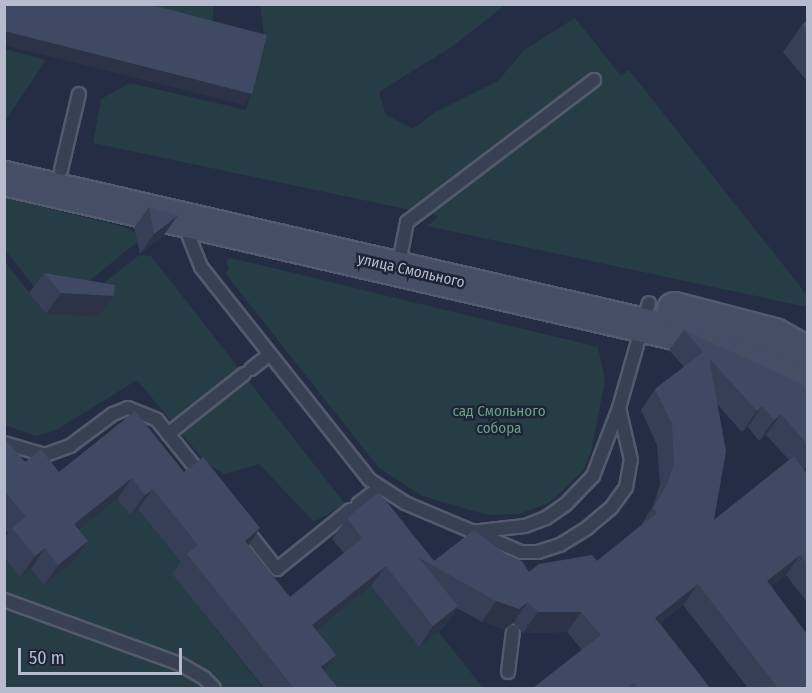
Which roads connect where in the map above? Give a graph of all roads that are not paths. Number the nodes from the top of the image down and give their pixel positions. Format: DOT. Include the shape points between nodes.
graph roads {
  1 [pos="594,80"];
  2 [pos="79,94"];
  3 [pos="4,157"];
  4 [pos="61,170"];
  5 [pos="4,178"];
  6 [pos="181,217"];
  7 [pos="400,258"];
  8 [pos="647,314"];
  9 [pos="270,354"];
  10 [pos="807,354"];
  11 [pos="807,387"];
  12 [pos="619,408"];
  13 [pos="168,434"];
  14 [pos="4,442"];
  15 [pos="379,488"];
  16 [pos="214,490"];
  17 [pos="235,516"];
  18 [pos="469,532"];
  19 [pos="521,552"];
  20 [pos="518,570"];
  21 [pos="4,600"];
  22 [pos="513,631"];
  23 [pos="508,672"];
  24 [pos="214,688"];
  1 -- 7 [label="lane" via="407,222"];
  2 -- 4 [label="lane"];
  3 -- 4 [label="street, улица Смольного"];
  4 -- 7 [label="street, улица Смольного"];
  5 -- 6 [label="street, улица Смольного"];
  6 -- 7 [label="street, улица Смольного"];
  6 -- 9 [label="lane" via="201,267"];
  7 -- 8 [label="street, улица Смольного"];
  8 -- 10 [label="street, улица Смольного" via="741,324 774,335"];
  8 -- 11 [label="street, улица Смольного" via="790,371"];
  8 -- 12 [label="lane"];
  9 -- 13 [label="lane"];
  9 -- 15 [label="lane"];
  12 -- 18 [label="lane" via="593,476 566,504 525,526"];
  12 -- 19 [label="lane" via="631,460 626,487 611,508 560,545 538,552"];
  13 -- 14 [label="lane" via="146,412 128,408 113,414 70,446 45,455"];
  13 -- 16 [label="lane"];
  15 -- 17 [label="lane" via="277,568"];
  15 -- 18 [label="lane"];
  18 -- 19 [label="lane"];
  19 -- 20 [label="lane"];
  21 -- 24 [label="lane" via="180,664"];
  22 -- 23 [label="lane"];
}
